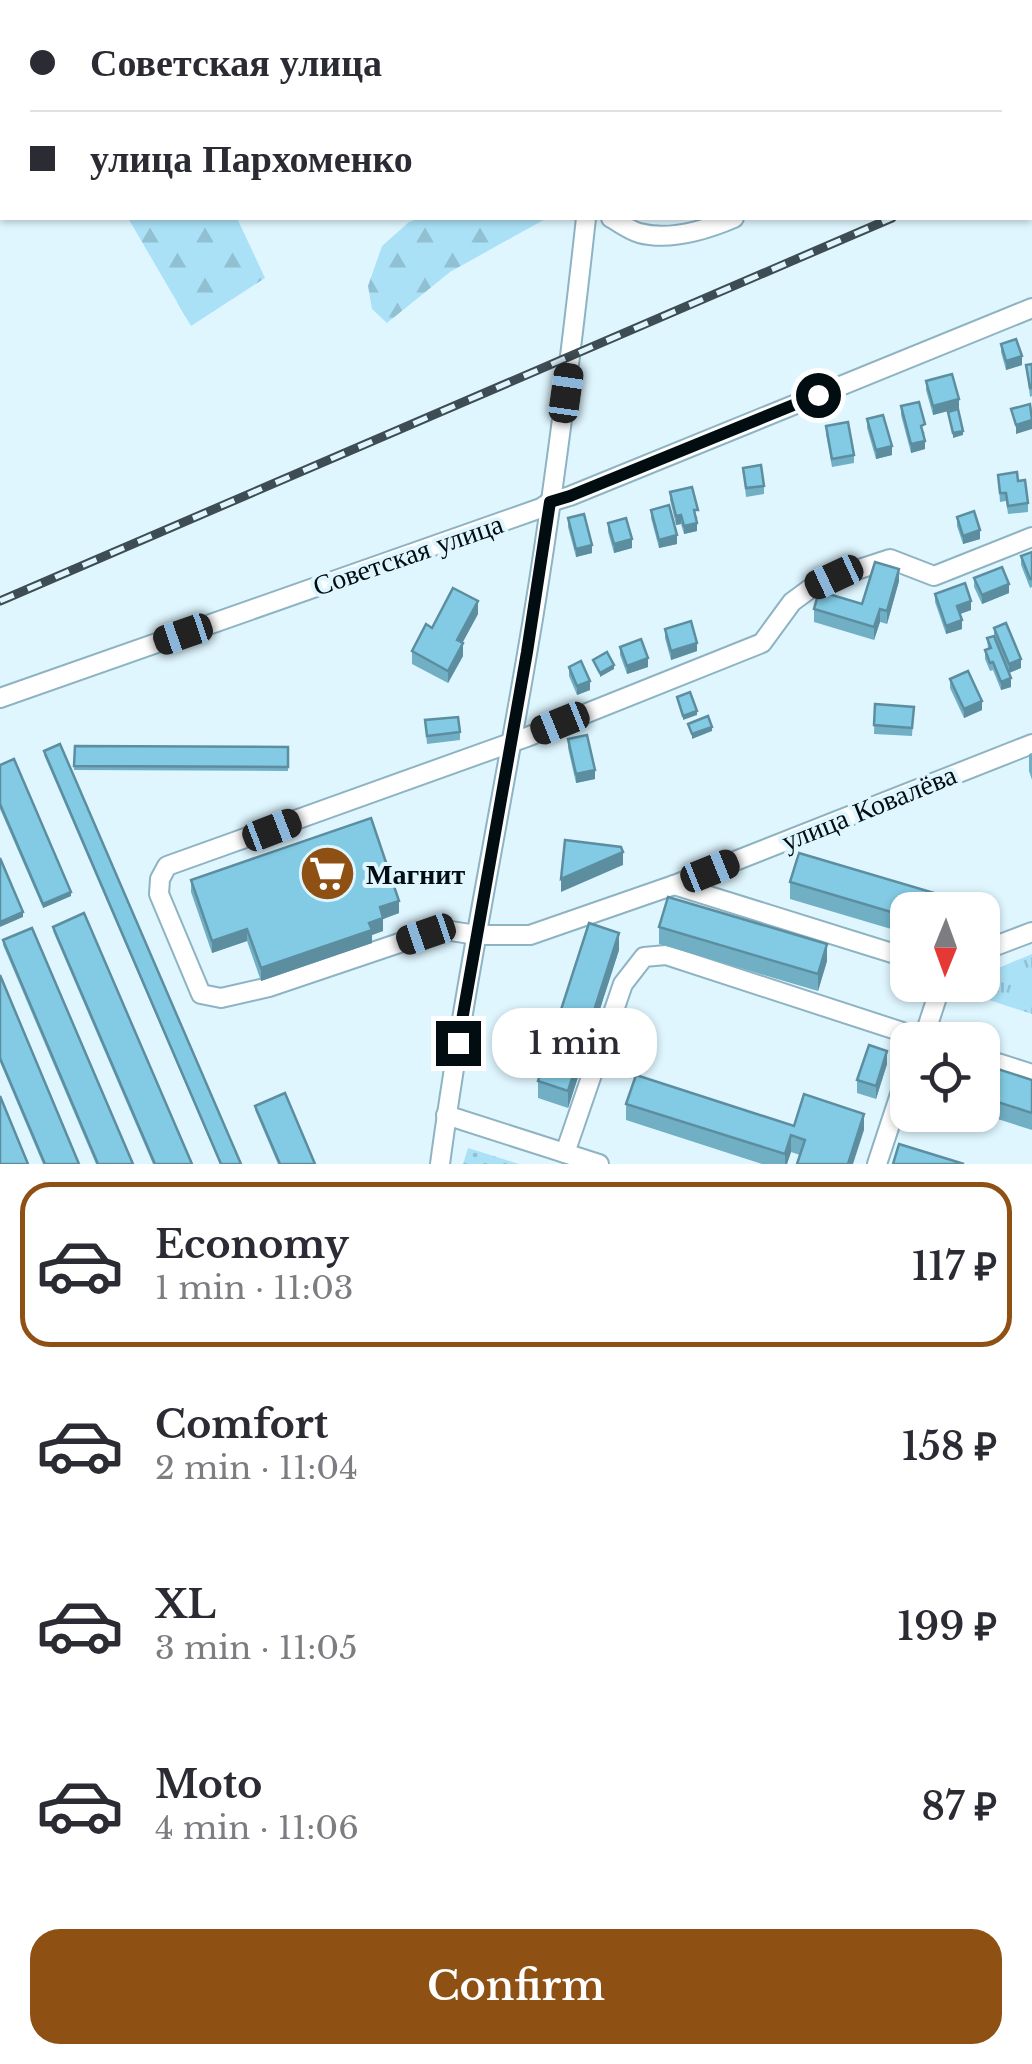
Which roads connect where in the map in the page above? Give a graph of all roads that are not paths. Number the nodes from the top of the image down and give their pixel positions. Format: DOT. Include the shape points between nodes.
graph roads {
  1 [pos="586,220"];
  2 [pos="614,220"];
  3 [pos="729,220"];
  4 [pos="1032,308"];
  5 [pos="550,502"];
  6 [pos="1032,537"];
  7 [pos="0,698"];
  8 [pos="511,741"];
  9 [pos="1032,744"];
  10 [pos="674,885"];
  11 [pos="1032,932"];
  12 [pos="476,935"];
  13 [pos="1000,944"];
  14 [pos="890,952"];
  15 [pos="890,1029"];
  16 [pos="1000,1064"];
  17 [pos="1032,1074"];
  18 [pos="446,1115"];
  19 [pos="890,1125"];
  20 [pos="565,1153"];
  21 [pos="440,1164"];
  22 [pos="599,1164"];
  23 [pos="877,1164"];
  1 -- 5 [label="street"];
  2 -- 3 [label="street" via="661,237"];
  4 -- 5 [label="street, Советская улица"];
  5 -- 7 [label="street, Советская улица"];
  5 -- 8 [label="street"];
  6 -- 8 [label="street" via="934,576 890,559 834,577 792,602 762,643"];
  8 -- 12 [label="street"];
  8 -- 12 [label="street, улица Ковалёва" via="167,866 160,879 159,894 202,994 221,998 426,934"];
  9 -- 10 [label="street, улица Ковалёва"];
  10 -- 12 [label="street, улица Ковалёва" via="530,935"];
  10 -- 14 [label="street"];
  11 -- 13 [label="street"];
  12 -- 18 [label="street"];
  15 -- 20 [label="street" via="666,955 644,958 624,984"];
  16 -- 17 [label="street"];
  18 -- 20 [label="street"];
  18 -- 21 [label="street"];
  19 -- 23 [label="street"];
  20 -- 22 [label="street"];
}
